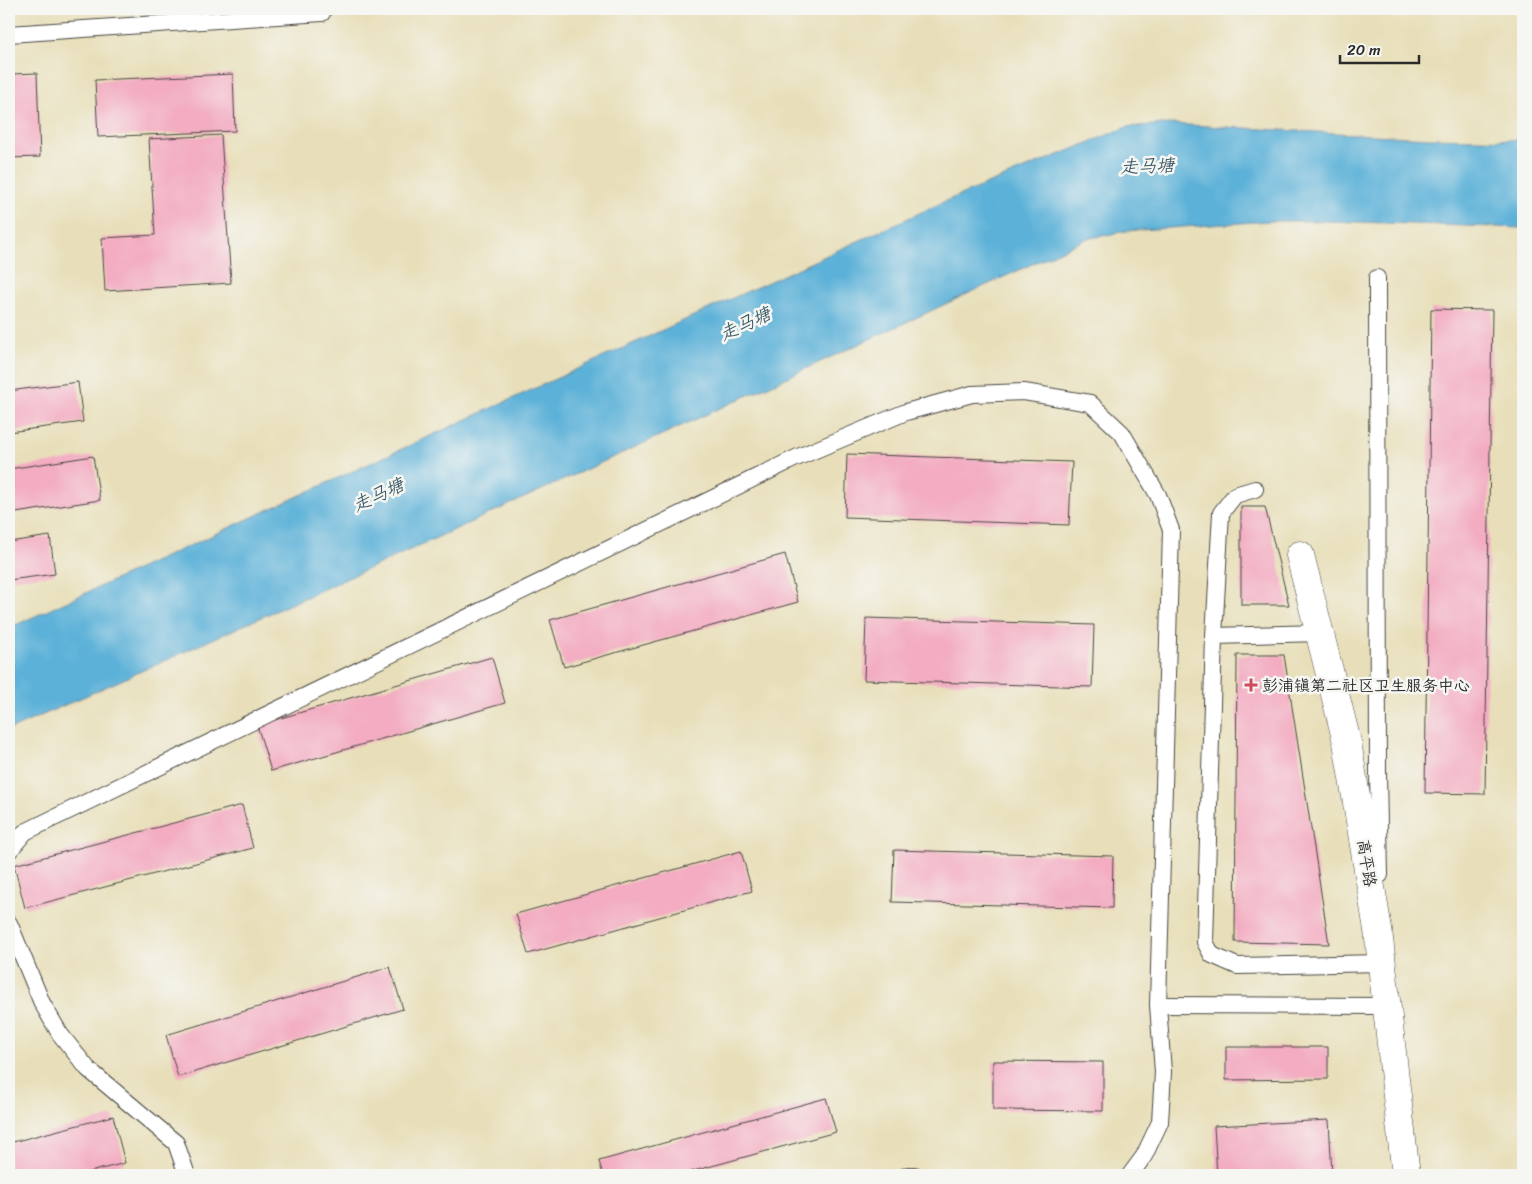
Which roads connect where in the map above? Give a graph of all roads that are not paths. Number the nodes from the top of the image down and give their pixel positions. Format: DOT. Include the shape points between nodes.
graph roads {
  1 [pos="322,13"];
  2 [pos="9,34"];
  3 [pos="1377,278"];
  4 [pos="1254,489"];
  5 [pos="1300,555"];
  6 [pos="1320,633"];
  7 [pos="1214,636"];
  8 [pos="9,851"];
  9 [pos="9,922"];
  10 [pos="1382,963"];
  11 [pos="1158,1005"];
  12 [pos="1387,1006"];
  13 [pos="187,1175"];
  14 [pos="908,1175"];
  15 [pos="915,1175"];
  16 [pos="1130,1175"];
  17 [pos="1406,1175"];
  1 -- 2 [label="lane"];
  3 -- 10 [label="lane" via="1378,774"];
  4 -- 7 [label="lane" via="1235,495 1221,513"];
  5 -- 6 [label="street, 高平路"];
  6 -- 7 [label="lane"];
  6 -- 10 [label="street, 高平路" via="1347,742"];
  7 -- 10 [label="lane" via="1205,942 1212,955 1237,966"];
  8 -- 11 [label="lane" via="25,832 796,458 906,412 972,394 1024,392 1090,403 1122,434 1158,495 1171,530"];
  9 -- 13 [label="lane" via="42,1003 60,1034 88,1069 176,1143"];
  10 -- 12 [label="street, 高平路"];
  11 -- 12 [label="lane"];
  11 -- 16 [label="lane" via="1163,1072 1160,1122 1144,1156"];
  12 -- 17 [label="street, 高平路"];
  14 -- 15 [label="lane"];
}
